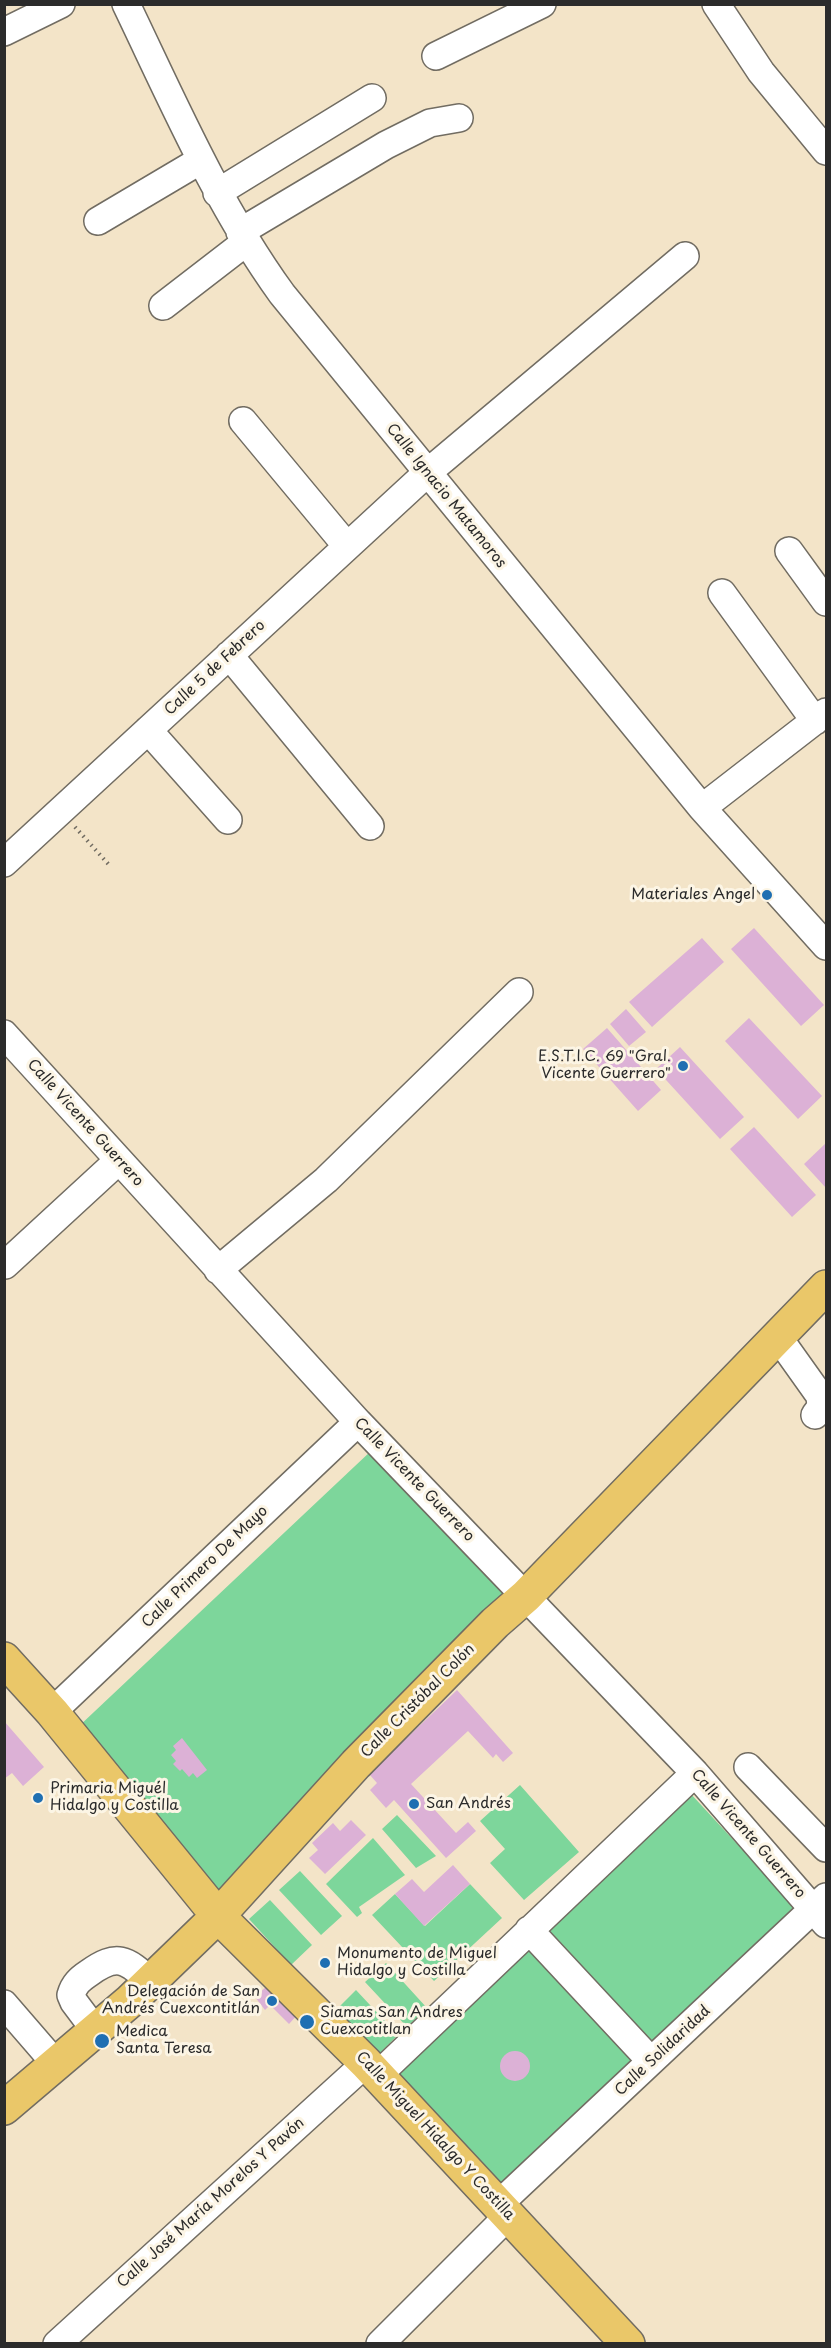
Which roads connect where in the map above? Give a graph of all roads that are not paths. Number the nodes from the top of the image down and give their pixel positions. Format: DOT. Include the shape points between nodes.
graph roads {
  1 [pos="61,4"];
  2 [pos="126,4"];
  3 [pos="542,4"];
  4 [pos="716,4"];
  5 [pos="4,32"];
  6 [pos="436,56"];
  7 [pos="372,98"];
  8 [pos="459,118"];
  9 [pos="826,151"];
  10 [pos="201,160"];
  11 [pos="217,194"];
  12 [pos="98,221"];
  13 [pos="243,237"];
  14 [pos="685,256"];
  15 [pos="163,306"];
  16 [pos="243,421"];
  17 [pos="427,473"];
  18 [pos="346,545"];
  19 [pos="789,551"];
  20 [pos="722,593"];
  21 [pos="826,602"];
  22 [pos="229,655"];
  23 [pos="821,716"];
  24 [pos="148,730"];
  25 [pos="702,808"];
  26 [pos="228,820"];
  27 [pos="370,826"];
  28 [pos="4,863"];
  29 [pos="826,946"];
  30 [pos="519,992"];
  31 [pos="4,1034"];
  32 [pos="118,1161"];
  33 [pos="5,1264"];
  34 [pos="218,1270"];
  35 [pos="826,1287"];
  36 [pos="778,1337"];
  37 [pos="815,1415"];
  38 [pos="358,1422"];
  39 [pos="526,1596"];
  40 [pos="4,1659"];
  41 [pos="52,1712"];
  42 [pos="748,1767"];
  43 [pos="695,1773"];
  44 [pos="826,1848"];
  45 [pos="822,1911"];
  46 [pos="218,1916"];
  47 [pos="529,1930"];
  48 [pos="150,1981"];
  49 [pos="4,2004"];
  50 [pos="95,2030"];
  51 [pos="651,2061"];
  52 [pos="55,2063"];
  53 [pos="372,2069"];
  54 [pos="4,2108"];
  55 [pos="504,2209"];
  56 [pos="57,2343"];
  57 [pos="380,2343"];
  58 [pos="628,2343"];
  1 -- 5 [label="street"];
  2 -- 10 [label="street, Calle Ignacio Matamoros"];
  3 -- 6 [label="street"];
  4 -- 9 [label="street" via="761,72"];
  7 -- 11 [label="street"];
  8 -- 13 [label="street" via="430,123 386,145"];
  10 -- 11 [label="street, Calle Ignacio Matamoros"];
  10 -- 12 [label="street"];
  11 -- 13 [label="street, Calle Ignacio Matamoros"];
  13 -- 15 [label="street"];
  13 -- 17 [label="street, Calle Ignacio Matamoros" via="282,294"];
  14 -- 17 [label="street, Calle 5 de Febrero"];
  16 -- 18 [label="street"];
  17 -- 18 [label="street, Calle 5 de Febrero"];
  17 -- 25 [label="street, Calle Ignacio Matamoros"];
  18 -- 22 [label="street, Calle 5 de Febrero"];
  19 -- 21 [label="street"];
  20 -- 23 [label="street"];
  22 -- 24 [label="street, Calle 5 de Febrero"];
  22 -- 27 [label="street"];
  23 -- 25 [label="street"];
  24 -- 26 [label="street"];
  24 -- 28 [label="street, Calle 5 de Febrero"];
  25 -- 29 [label="street, Calle Ignacio Matamoros"];
  30 -- 34 [label="street" via="326,1180"];
  31 -- 32 [label="street, Calle Vicente Guerrero"];
  32 -- 33 [label="street"];
  32 -- 34 [label="street, Calle Vicente Guerrero"];
  34 -- 38 [label="street, Calle Vicente Guerrero"];
  35 -- 36 [label="main road, Calle Cristóbal Colón"];
  36 -- 37 [label="street" via="819,1396 821,1407"];
  36 -- 39 [label="main road, Calle Cristóbal Colón"];
  38 -- 39 [label="street, Calle Vicente Guerrero"];
  38 -- 41 [label="street, Calle Primero De Mayo"];
  39 -- 43 [label="street, Calle Vicente Guerrero"];
  39 -- 46 [label="main road, Calle Cristóbal Colón" via="356,1764"];
  40 -- 41 [label="main road, Calle Miguel Hidalgo Y Costilla"];
  41 -- 46 [label="main road, Calle Miguel Hidalgo Y Costilla"];
  42 -- 44 [label="street"];
  43 -- 45 [label="street, Calle Vicente Guerrero"];
  43 -- 47 [label="street, Calle José María Morelos Y Pavón"];
  45 -- 51 [label="street, Calle Solidaridad"];
  46 -- 48 [label="main road, Calle Cristóbal Colón"];
  46 -- 53 [label="main road, Calle Miguel Hidalgo Y Costilla"];
  47 -- 51 [label="street"];
  47 -- 53 [label="street, Calle José María Morelos Y Pavón"];
  48 -- 50 [label="main road, Calle Cristóbal Colón"];
  48 -- 50 [label="street" via="124,1961 112,1960 78,1981 71,1995"];
  49 -- 52 [label="street"];
  50 -- 52 [label="main road, Calle Cristóbal Colón"];
  51 -- 55 [label="street, Calle Solidaridad"];
  52 -- 54 [label="main road, Calle Cristóbal Colón"];
  53 -- 55 [label="main road, Calle Miguel Hidalgo Y Costilla"];
  53 -- 56 [label="street, Calle José María Morelos Y Pavón"];
  55 -- 57 [label="street, Calle Solidaridad"];
  55 -- 58 [label="main road, Calle Miguel Hidalgo Y Costilla"];
}
